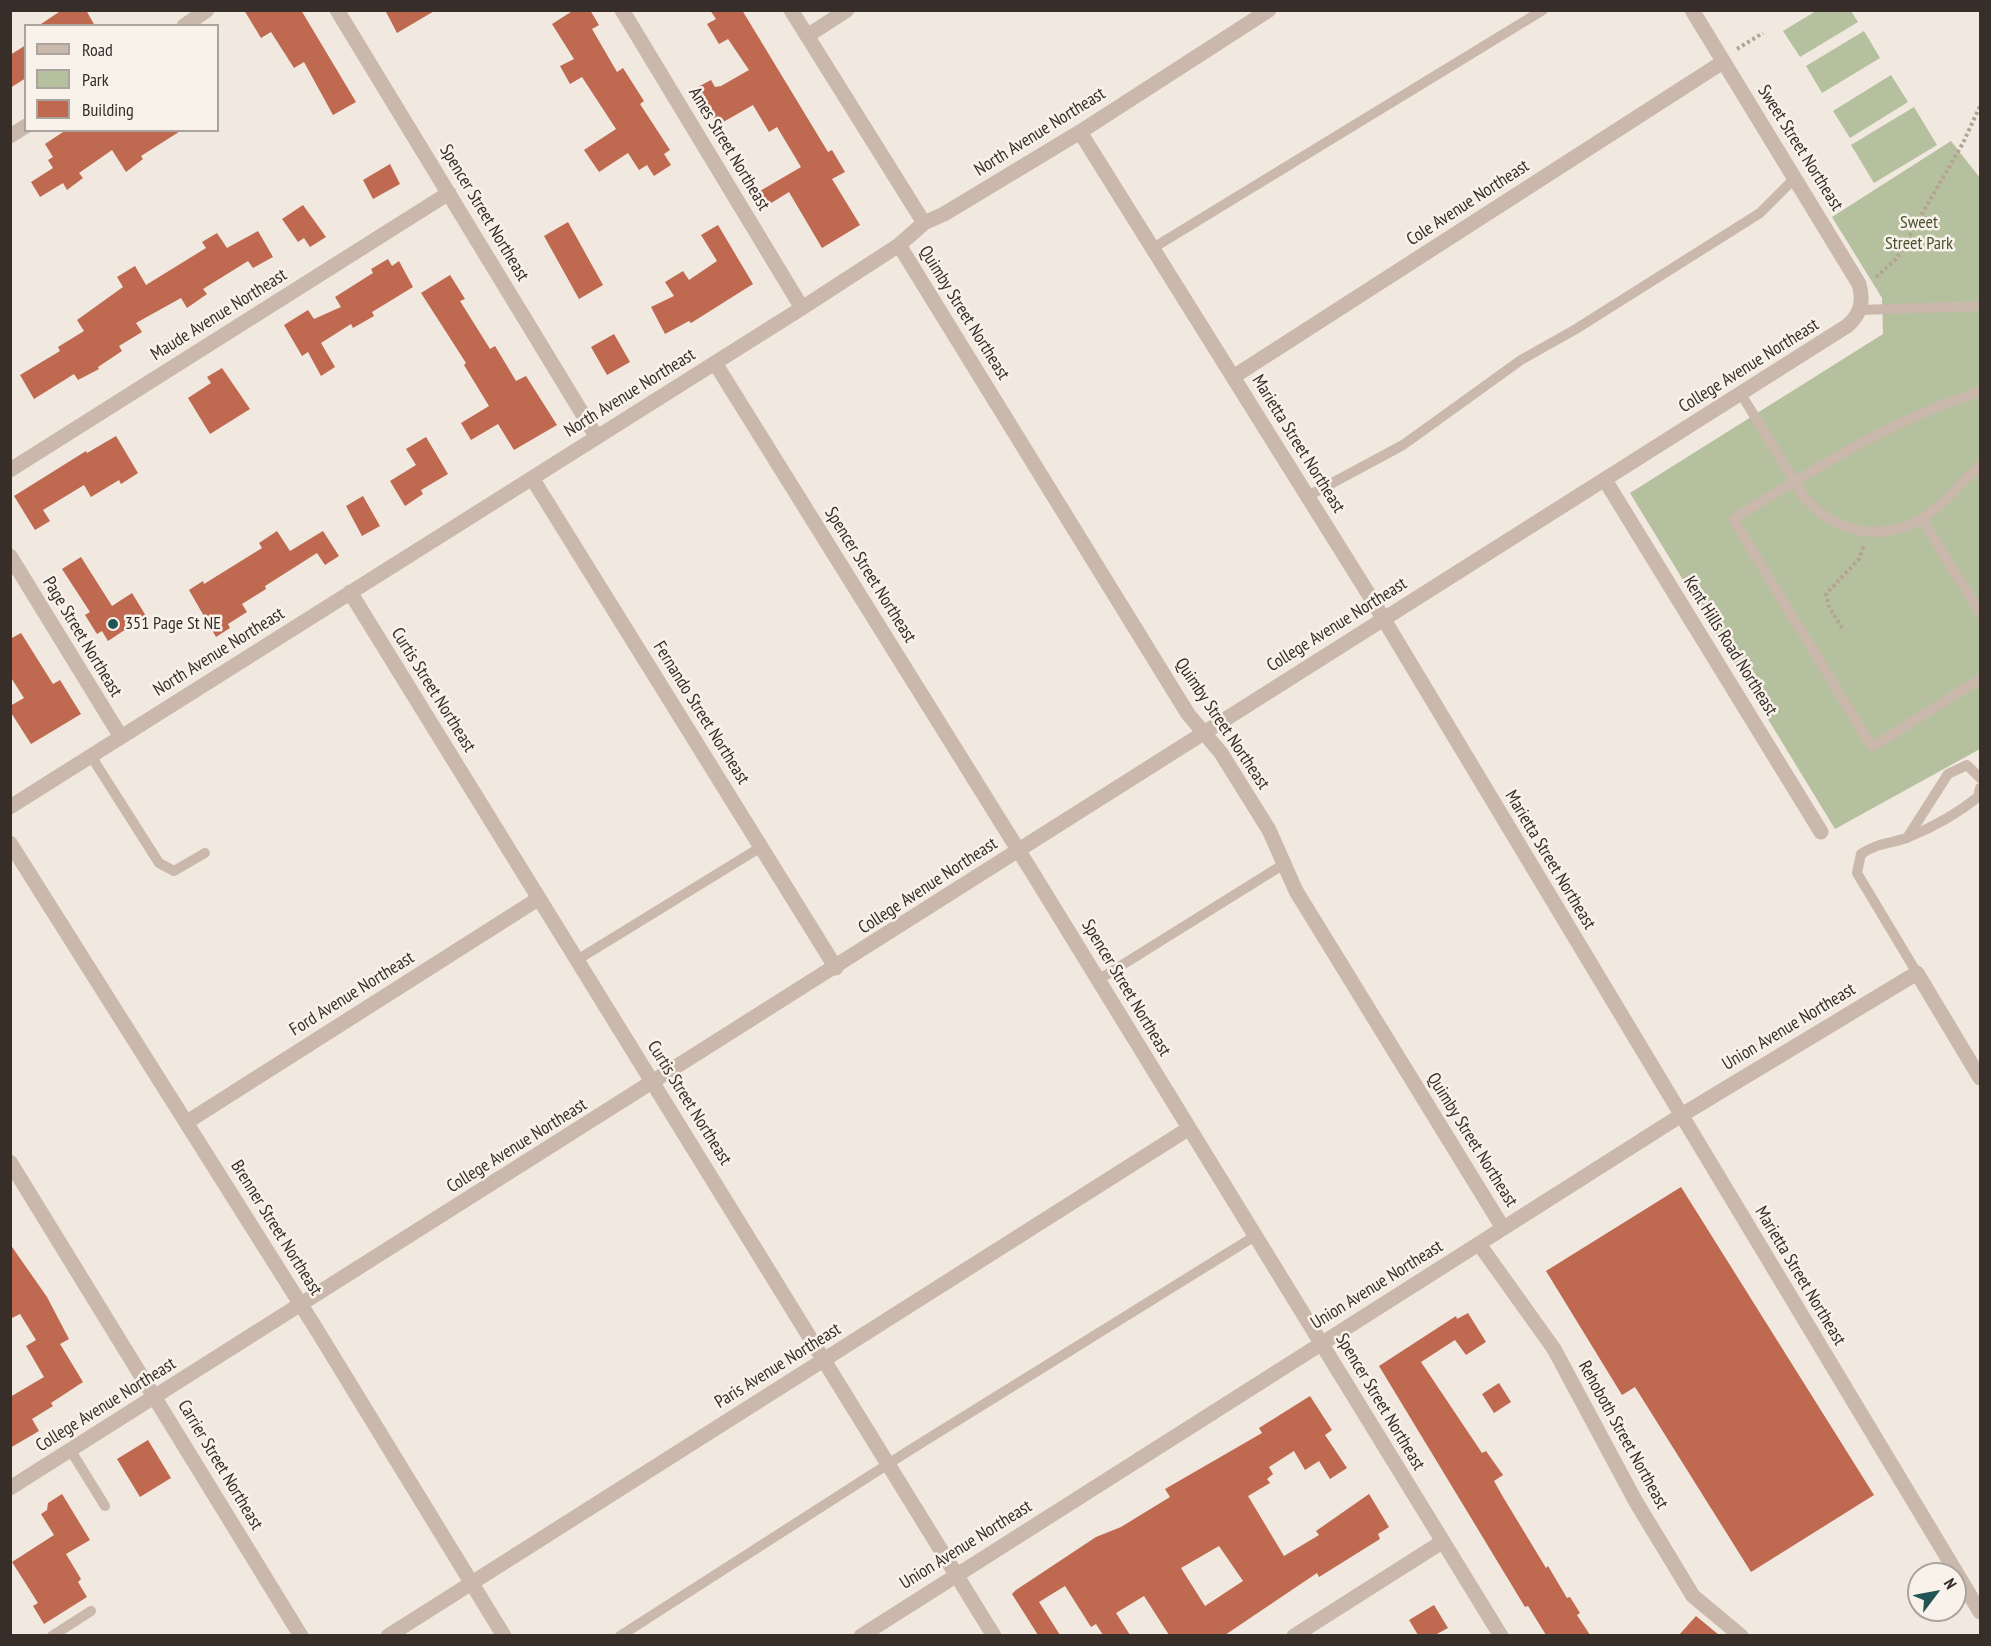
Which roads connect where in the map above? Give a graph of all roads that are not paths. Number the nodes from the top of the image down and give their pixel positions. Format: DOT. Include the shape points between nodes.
graph roads {
  1 [pos="207,10"];
  2 [pos="337,10"];
  3 [pos="622,10"];
  4 [pos="791,10"];
  5 [pos="847,10"];
  6 [pos="1269,10"];
  7 [pos="1543,10"];
  8 [pos="1692,10"];
  9 [pos="187,24"];
  10 [pos="807,36"];
  11 [pos="1723,62"];
  12 [pos="24,127"];
  13 [pos="1080,132"];
  14 [pos="10,136"];
  15 [pos="1795,178"];
  16 [pos="449,193"];
  17 [pos="924,223"];
  18 [pos="899,246"];
  19 [pos="1153,248"];
  20 [pos="1980,306"];
  21 [pos="802,308"];
  22 [pos="1860,310"];
  23 [pos="715,363"];
  24 [pos="1233,377"];
  25 [pos="1980,392"];
  26 [pos="1741,394"];
  27 [pos="596,436"];
  28 [pos="1980,466"];
  29 [pos="10,470"];
  30 [pos="532,478"];
  31 [pos="1605,480"];
  32 [pos="1793,482"];
  33 [pos="1308,496"];
  34 [pos="1922,519"];
  35 [pos="10,556"];
  36 [pos="350,592"];
  37 [pos="1980,613"];
  38 [pos="1383,619"];
  39 [pos="1980,680"];
  40 [pos="1204,733"];
  41 [pos="121,738"];
  42 [pos="91,756"];
  43 [pos="1980,778"];
  44 [pos="1980,788"];
  45 [pos="10,807"];
  46 [pos="1821,832"];
  47 [pos="1907,838"];
  48 [pos="10,843"];
  49 [pos="761,847"];
  50 [pos="1019,851"];
  51 [pos="205,853"];
  52 [pos="1284,864"];
  53 [pos="538,899"];
  54 [pos="577,960"];
  55 [pos="836,968"];
  56 [pos="1917,972"];
  57 [pos="1098,980"];
  58 [pos="1980,1077"];
  59 [pos="654,1083"];
  60 [pos="1680,1116"];
  61 [pos="187,1122"];
  62 [pos="1188,1129"];
  63 [pos="10,1162"];
  64 [pos="1503,1228"];
  65 [pos="1255,1236"];
  66 [pos="1479,1244"];
  67 [pos="301,1305"];
  68 [pos="1321,1342"];
  69 [pos="825,1359"];
  70 [pos="156,1397"];
  71 [pos="71,1451"];
  72 [pos="889,1464"];
  73 [pos="10,1488"];
  74 [pos="105,1506"];
  75 [pos="1442,1542"];
  76 [pos="957,1575"];
  77 [pos="472,1583"];
  78 [pos="92,1611"];
  79 [pos="1980,1612"];
  80 [pos="52,1635"];
  81 [pos="301,1635"];
  82 [pos="388,1635"];
  83 [pos="504,1635"];
  84 [pos="620,1635"];
  85 [pos="861,1635"];
  86 [pos="994,1635"];
  87 [pos="1294,1635"];
  88 [pos="1501,1635"];
  89 [pos="1741,1635"];
  1 -- 9 [label="street"];
  2 -- 16 [label="street, Spencer Street Northeast"];
  3 -- 21 [label="street, Ames Street Northeast"];
  4 -- 10 [label="street, Quimby Street Northeast"];
  5 -- 10 [label="street"];
  6 -- 13 [label="street, North Avenue Northeast"];
  7 -- 19 [label="lane"];
  8 -- 11 [label="street, Sweet Street Northeast"];
  10 -- 17 [label="street, Quimby Street Northeast"];
  11 -- 15 [label="street, Sweet Street Northeast"];
  11 -- 24 [label="street, Cole Avenue Northeast"];
  12 -- 14 [label="street"];
  13 -- 17 [label="street, North Avenue Northeast"];
  13 -- 19 [label="street, Marietta Street Northeast"];
  15 -- 22 [label="street, Sweet Street Northeast" via="1859,284"];
  15 -- 33 [label="lane" via="1760,213 1521,360 1403,445"];
  16 -- 27 [label="street, Spencer Street Northeast"];
  16 -- 29 [label="street, Maude Avenue Northeast"];
  17 -- 18 [label="street, North Avenue Northeast"];
  18 -- 21 [label="street, North Avenue Northeast"];
  18 -- 40 [label="street, Quimby Street Northeast" via="1188,714"];
  19 -- 24 [label="street, Marietta Street Northeast"];
  20 -- 22 [label="lane"];
  21 -- 23 [label="street, North Avenue Northeast"];
  22 -- 26 [label="street, College Avenue Northeast" via="1836,335"];
  23 -- 27 [label="street, North Avenue Northeast"];
  23 -- 50 [label="street, Spencer Street Northeast"];
  24 -- 33 [label="street, Marietta Street Northeast"];
  25 -- 32 [label="lane" via="1861,442"];
  26 -- 31 [label="street, College Avenue Northeast"];
  26 -- 32 [label="lane"];
  27 -- 30 [label="street, North Avenue Northeast"];
  28 -- 34 [label="lane"];
  30 -- 36 [label="street, North Avenue Northeast"];
  30 -- 49 [label="street, Fernando Street Northeast"];
  31 -- 38 [label="street, College Avenue Northeast"];
  31 -- 46 [label="street, Kent Hills Road Northeast"];
  32 -- 34 [label="lane" via="1816,511 1847,529 1888,531"];
  32 -- 39 [label="lane" via="1732,519 1872,747"];
  33 -- 38 [label="street, Marietta Street Northeast"];
  34 -- 37 [label="lane"];
  35 -- 41 [label="street, Page Street Northeast"];
  36 -- 41 [label="street, North Avenue Northeast"];
  36 -- 53 [label="street, Curtis Street Northeast"];
  38 -- 40 [label="street, College Avenue Northeast"];
  38 -- 60 [label="street, Marietta Street Northeast"];
  40 -- 50 [label="street, College Avenue Northeast"];
  40 -- 52 [label="street, Quimby Street Northeast" via="1269,830"];
  41 -- 42 [label="street, North Avenue Northeast"];
  42 -- 45 [label="street, North Avenue Northeast"];
  42 -- 51 [label="lane" via="159,863 174,871"];
  43 -- 47 [label="lane" via="1967,765 1948,774"];
  44 -- 47 [label="lane" via="1978,797 1965,808"];
  47 -- 56 [label="lane" via="1875,844 1861,854 1857,873"];
  48 -- 61 [label="street, Brenner Street Northeast"];
  49 -- 54 [label="lane"];
  49 -- 55 [label="street, Fernando Street Northeast"];
  50 -- 55 [label="street, College Avenue Northeast"];
  50 -- 57 [label="street, Spencer Street Northeast"];
  52 -- 57 [label="lane"];
  52 -- 64 [label="street, Quimby Street Northeast" via="1296,891"];
  53 -- 54 [label="street, Curtis Street Northeast"];
  53 -- 61 [label="street, Ford Avenue Northeast"];
  54 -- 59 [label="street, Curtis Street Northeast"];
  55 -- 59 [label="street, College Avenue Northeast"];
  56 -- 58 [label="street"];
  56 -- 60 [label="street, Union Avenue Northeast"];
  57 -- 62 [label="street, Spencer Street Northeast"];
  59 -- 67 [label="street, College Avenue Northeast"];
  59 -- 69 [label="street, Curtis Street Northeast"];
  60 -- 64 [label="street, Union Avenue Northeast"];
  60 -- 79 [label="street, Marietta Street Northeast"];
  61 -- 67 [label="street, Brenner Street Northeast"];
  62 -- 65 [label="street, Spencer Street Northeast"];
  62 -- 69 [label="street, Paris Avenue Northeast"];
  63 -- 70 [label="street, Carrier Street Northeast"];
  64 -- 66 [label="street, Union Avenue Northeast"];
  65 -- 68 [label="street, Spencer Street Northeast"];
  65 -- 72 [label="lane"];
  66 -- 68 [label="street, Union Avenue Northeast"];
  66 -- 89 [label="street, Rehoboth Street Northeast" via="1554,1349 1636,1502 1693,1596"];
  67 -- 70 [label="street, College Avenue Northeast"];
  67 -- 77 [label="street, Brenner Street Northeast"];
  68 -- 75 [label="street, Spencer Street Northeast"];
  68 -- 76 [label="street, Union Avenue Northeast"];
  69 -- 72 [label="street, Curtis Street Northeast"];
  69 -- 77 [label="street, Paris Avenue Northeast"];
  70 -- 71 [label="street, College Avenue Northeast"];
  70 -- 81 [label="street, Carrier Street Northeast"];
  71 -- 73 [label="street, College Avenue Northeast"];
  71 -- 74 [label="lane"];
  72 -- 76 [label="street, Curtis Street Northeast"];
  72 -- 84 [label="lane"];
  75 -- 87 [label="street"];
  75 -- 88 [label="street, Spencer Street Northeast"];
  76 -- 85 [label="street, Union Avenue Northeast"];
  76 -- 86 [label="street, Curtis Street Northeast"];
  77 -- 82 [label="street, Paris Avenue Northeast"];
  77 -- 83 [label="street, Brenner Street Northeast"];
  78 -- 80 [label="lane"];
}
